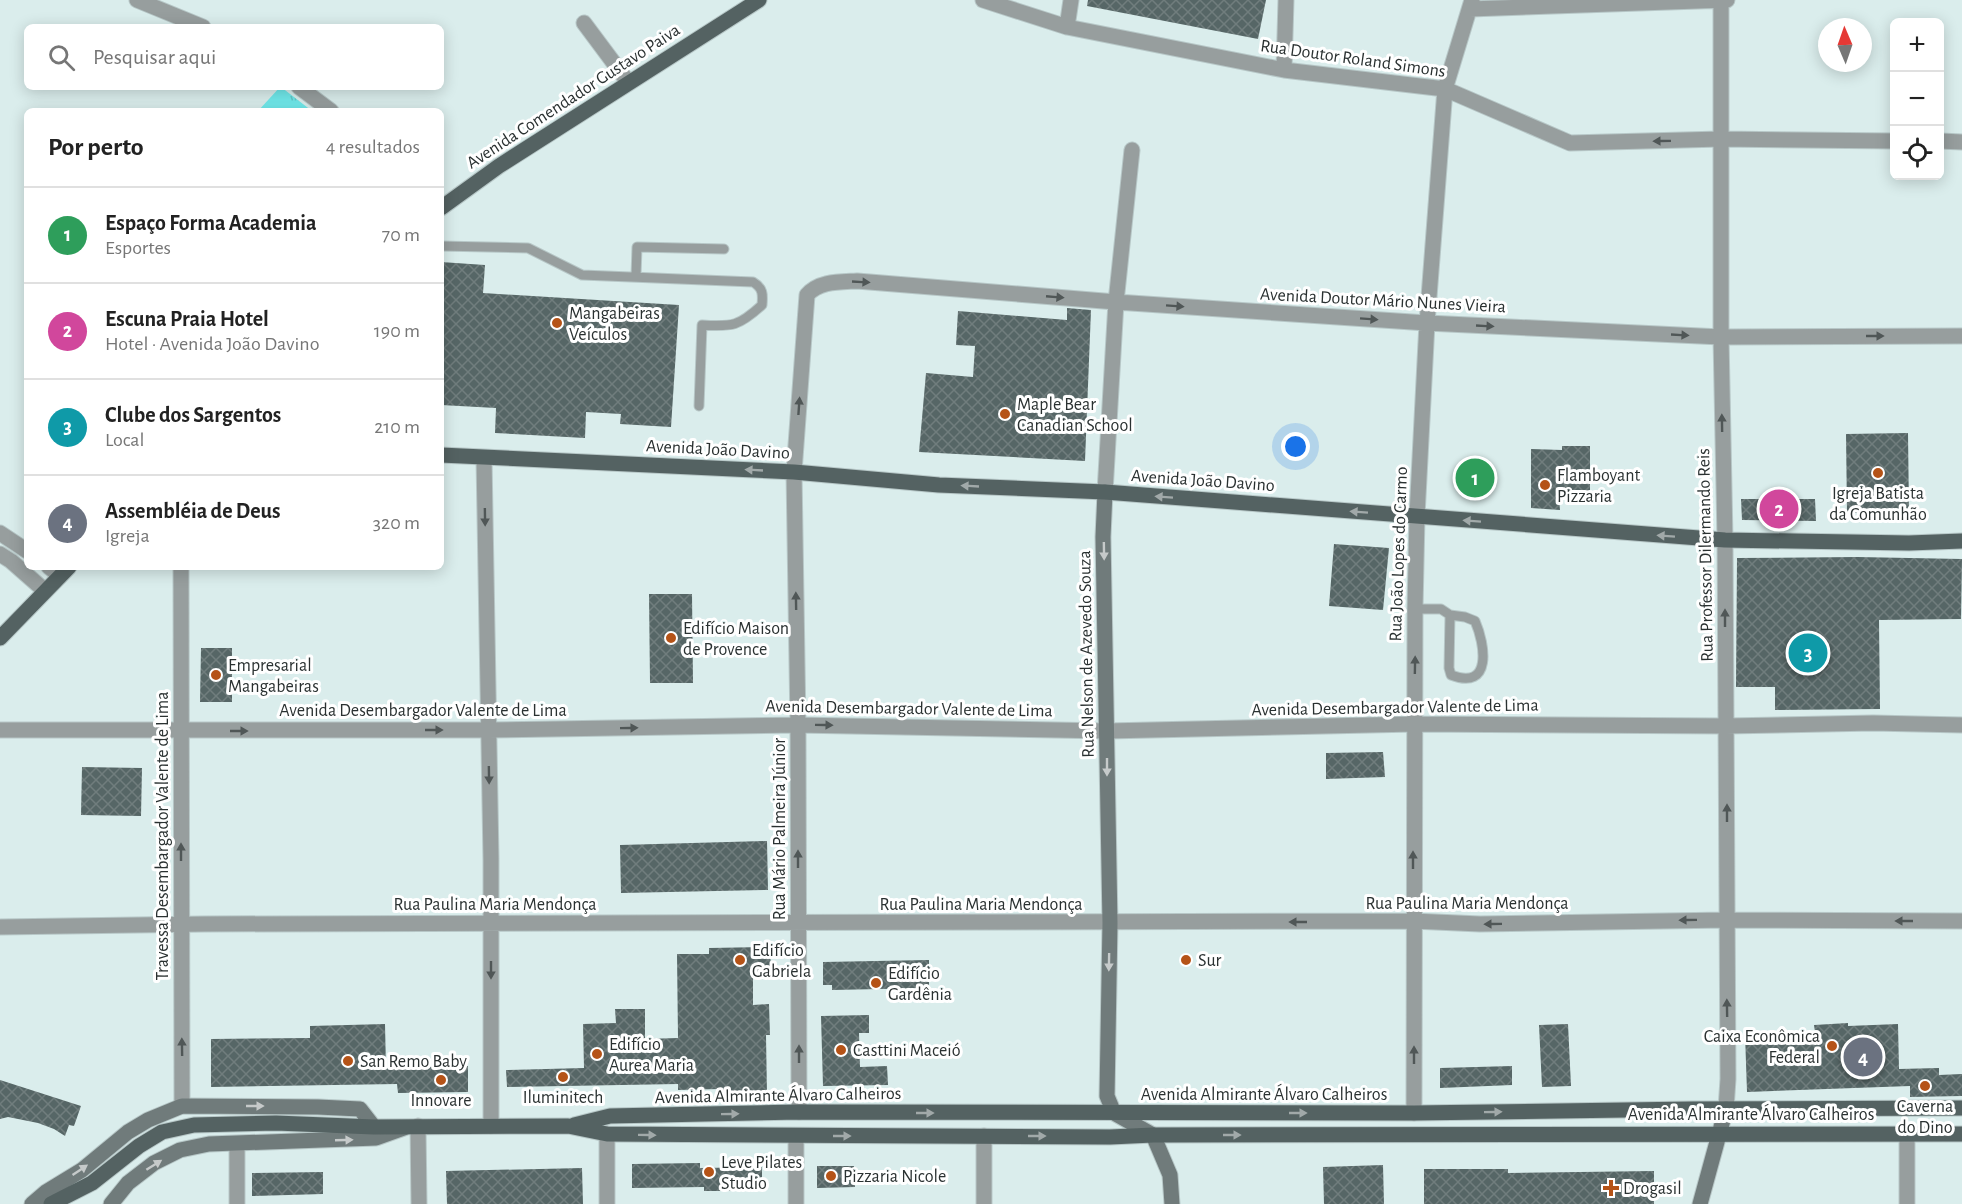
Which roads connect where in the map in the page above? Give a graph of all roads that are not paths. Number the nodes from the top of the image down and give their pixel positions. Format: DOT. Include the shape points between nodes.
graph roads {
  1 [pos="137,0"];
  2 [pos="759,0"];
  3 [pos="982,0"];
  4 [pos="1071,0"];
  5 [pos="1286,0"];
  6 [pos="1721,0"];
  7 [pos="1727,0"];
  8 [pos="1471,4"];
  9 [pos="584,23"];
  10 [pos="196,24"];
  11 [pos="1067,27"];
  12 [pos="1284,70"];
  13 [pos="628,82"];
  14 [pos="1445,89"];
  15 [pos="303,90"];
  16 [pos="328,108"];
  17 [pos="1721,139"];
  18 [pos="1890,141"];
  19 [pos="1944,141"];
  20 [pos="1962,142"];
  21 [pos="1132,150"];
  22 [pos="444,201"];
  23 [pos="444,246"];
  24 [pos="724,249"];
  25 [pos="636,276"];
  26 [pos="807,295"];
  27 [pos="1116,302"];
  28 [pos="1427,323"];
  29 [pos="1962,336"];
  30 [pos="1721,337"];
  31 [pos="699,406"];
  32 [pos="444,455"];
  33 [pos="484,458"];
  34 [pos="794,472"];
  35 [pos="1105,492"];
  36 [pos="1417,516"];
  37 [pos="0,533"];
  38 [pos="1725,540"];
  39 [pos="1962,541"];
  40 [pos="24,549"];
  41 [pos="0,554"];
  42 [pos="59,570"];
  43 [pos="181,570"];
  44 [pos="44,591"];
  45 [pos="1415,609"];
  46 [pos="1450,615"];
  47 [pos="0,638"];
  48 [pos="1414,724"];
  49 [pos="1962,724"];
  50 [pos="798,725"];
  51 [pos="1726,726"];
  52 [pos="0,730"];
  53 [pos="488,730"];
  54 [pos="180,731"];
  55 [pos="1107,731"];
  56 [pos="1726,920"];
  57 [pos="1413,921"];
  58 [pos="1962,921"];
  59 [pos="1110,923"];
  60 [pos="182,924"];
  61 [pos="491,924"];
  62 [pos="799,924"];
  63 [pos="0,927"];
  64 [pos="182,1106"];
  65 [pos="1962,1108"];
  66 [pos="1726,1109"];
  67 [pos="799,1112"];
  68 [pos="1114,1113"];
  69 [pos="1414,1113"];
  70 [pos="374,1126"];
  71 [pos="491,1126"];
  72 [pos="568,1126"];
  73 [pos="413,1127"];
  74 [pos="1718,1133"];
  75 [pos="607,1134"];
  76 [pos="1906,1134"];
  77 [pos="1962,1134"];
  78 [pos="1153,1135"];
  79 [pos="984,1136"];
  80 [pos="796,1137"];
  81 [pos="237,1144"];
  82 [pos="32,1204"];
  83 [pos="51,1204"];
  84 [pos="111,1204"];
  85 [pos="237,1204"];
  86 [pos="419,1204"];
  87 [pos="608,1204"];
  88 [pos="796,1204"];
  89 [pos="984,1204"];
  90 [pos="1172,1204"];
  91 [pos="1700,1204"];
  92 [pos="1907,1204"];
  1 -- 10 [label="street"];
  2 -- 13 [label="main road, Avenida Comendador Gustavo Paiva"];
  3 -- 11 [label="street, Rua Doutor Roland Simons"];
  4 -- 11 [label="street"];
  5 -- 12 [label="street"];
  6 -- 7 [label="street"];
  6 -- 8 [label="street"];
  6 -- 17 [label="street, Rua Professor Dilermando Reis"];
  8 -- 14 [label="street, Rua João Lopes do Carmo"];
  9 -- 13 [label="street"];
  11 -- 12 [label="street, Rua Doutor Roland Simons"];
  12 -- 14 [label="street, Rua Doutor Roland Simons"];
  13 -- 22 [label="main road, Avenida Comendador Gustavo Paiva"];
  17 -- 14 [label="street, Rua Doutor Roland Simons, one-way" via="1570,142"];
  14 -- 28 [label="street, Rua João Lopes do Carmo"];
  15 -- 16 [label="street"];
  17 -- 18 [label="street, Rua Doutor Roland Simons"];
  17 -- 30 [label="street, Rua Professor Dilermando Reis"];
  19 -- 20 [label="street"];
  21 -- 27 [label="street, Rua Nelson de Azevedo Souza"];
  23 -- 25 [label="lane" via="528,248 582,275"];
  24 -- 25 [label="lane" via="637,247"];
  25 -- 31 [label="lane" via="753,282 763,292 762,305 745,320 727,327 702,325"];
  26 -- 27 [label="street, Avenida Doutor Mário Nunes Vieira, one-way" via="814,287 857,281"];
  34 -- 26 [label="street, Rua Mário Palmeira Júnior, one-way"];
  27 -- 28 [label="street, Avenida Doutor Mário Nunes Vieira, one-way"];
  27 -- 35 [label="street, Rua Nelson de Azevedo Souza"];
  28 -- 30 [label="street, Avenida Doutor Mário Nunes Vieira, one-way"];
  28 -- 36 [label="street, Rua João Lopes do Carmo"];
  30 -- 29 [label="street, Avenida Doutor Mário Nunes Vieira, one-way"];
  38 -- 30 [label="street, Rua Professor Dilermando Reis, one-way"];
  32 -- 33 [label="main road, Avenida João Davino"];
  34 -- 33 [label="main road, Avenida João Davino, one-way"];
  33 -- 53 [label="street, one-way"];
  35 -- 34 [label="main road, Avenida João Davino, one-way"];
  50 -- 34 [label="street, Rua Mário Palmeira Júnior, one-way"];
  36 -- 35 [label="main road, Avenida João Davino, one-way"];
  35 -- 55 [label="street, Rua Nelson de Azevedo Souza, one-way"];
  38 -- 36 [label="main road, Avenida João Davino, one-way"];
  36 -- 45 [label="street, Rua João Lopes do Carmo"];
  37 -- 40 [label="street"];
  38 -- 39 [label="main road, Avenida João Davino"];
  51 -- 38 [label="street, Rua Professor Dilermando Reis, one-way"];
  41 -- 44 [label="street"];
  42 -- 44 [label="main road"];
  43 -- 54 [label="street, Travessa Desembargador Valente de Lima"];
  44 -- 47 [label="main road"];
  45 -- 46 [label="lane" via="1440,609"];
  48 -- 45 [label="street, Rua João Lopes do Carmo, one-way"];
  46 -- 46 [label="lane" via="1451,675 1472,677 1483,665 1482,638 1475,621"];
  48 -- 51 [label="street, Avenida Desembargador Valente de Lima"];
  48 -- 55 [label="street, Avenida Desembargador Valente de Lima"];
  57 -- 48 [label="street, Rua João Lopes do Carmo, one-way"];
  49 -- 51 [label="street, Avenida Desembargador Valente de Lima"];
  53 -- 50 [label="street, Avenida Desembargador Valente de Lima, one-way"];
  50 -- 55 [label="street, Avenida Desembargador Valente de Lima, one-way"];
  62 -- 50 [label="street, Rua Mário Palmeira Júnior, one-way"];
  56 -- 51 [label="street, Rua Professor Dilermando Reis, one-way"];
  52 -- 54 [label="street, Avenida Desembargador Valente de Lima"];
  54 -- 53 [label="street, Avenida Desembargador Valente de Lima, one-way"];
  53 -- 61 [label="street, one-way"];
  60 -- 54 [label="street, Travessa Desembargador Valente de Lima, one-way"];
  55 -- 59 [label="street, Rua Nelson de Azevedo Souza, one-way"];
  56 -- 57 [label="street, Rua Paulina Maria Mendonça, one-way" via="1480,924"];
  58 -- 56 [label="street, Rua Paulina Maria Mendonça, one-way"];
  66 -- 56 [label="street, Rua Professor Dilermando Reis, one-way"];
  57 -- 59 [label="street, Rua Paulina Maria Mendonça, one-way"];
  69 -- 57 [label="street, Rua João Lopes do Carmo, one-way"];
  59 -- 62 [label="street, Rua Paulina Maria Mendonça"];
  59 -- 68 [label="street, Rua Nelson de Azevedo Souza, one-way" via="1107,1096"];
  60 -- 61 [label="street, Rua Paulina Maria Mendonça"];
  60 -- 63 [label="street, Rua Paulina Maria Mendonça"];
  64 -- 60 [label="street, Travessa Desembargador Valente de Lima, one-way"];
  61 -- 62 [label="street, Rua Paulina Maria Mendonça"];
  61 -- 71 [label="street, one-way"];
  67 -- 62 [label="street, Rua Mário Palmeira Júnior, one-way"];
  64 -- 70 [label="street, one-way" via="360,1109"];
  82 -- 64 [label="street, one-way" via="128,1132"];
  65 -- 66 [label="main road, Avenida Almirante Álvaro Calheiros"];
  69 -- 66 [label="main road, Avenida Almirante Álvaro Calheiros, one-way"];
  66 -- 74 [label="street"];
  67 -- 68 [label="main road, Avenida Almirante Álvaro Calheiros, one-way"];
  72 -- 67 [label="main road, Avenida Almirante Álvaro Calheiros, one-way" via="610,1116"];
  68 -- 69 [label="main road, Avenida Almirante Álvaro Calheiros, one-way"];
  68 -- 78 [label="street"];
  70 -- 73 [label="main road, Avenida Almirante Álvaro Calheiros"];
  70 -- 83 [label="main road, Avenida Almirante Álvaro Calheiros" via="194,1125 162,1132 92,1184"];
  71 -- 72 [label="main road, Avenida Almirante Álvaro Calheiros"];
  71 -- 73 [label="main road, Avenida Almirante Álvaro Calheiros"];
  72 -- 75 [label="main road, Avenida Almirante Álvaro Calheiros"];
  81 -- 73 [label="street, one-way" via="376,1138"];
  73 -- 86 [label="street"];
  74 -- 76 [label="main road, Avenida Almirante Álvaro Calheiros"];
  78 -- 74 [label="main road, Avenida Almirante Álvaro Calheiros, one-way"];
  74 -- 91 [label="street"];
  75 -- 80 [label="main road, Avenida Almirante Álvaro Calheiros, one-way"];
  75 -- 87 [label="street"];
  76 -- 77 [label="main road, Avenida Almirante Álvaro Calheiros"];
  76 -- 92 [label="street"];
  79 -- 78 [label="main road, Avenida Almirante Álvaro Calheiros, one-way"];
  78 -- 90 [label="street" via="1170,1175"];
  80 -- 79 [label="main road, Avenida Almirante Álvaro Calheiros, one-way"];
  79 -- 89 [label="street"];
  80 -- 88 [label="street"];
  84 -- 81 [label="street, one-way" via="128,1183 180,1150"];
  81 -- 85 [label="street"];
}
